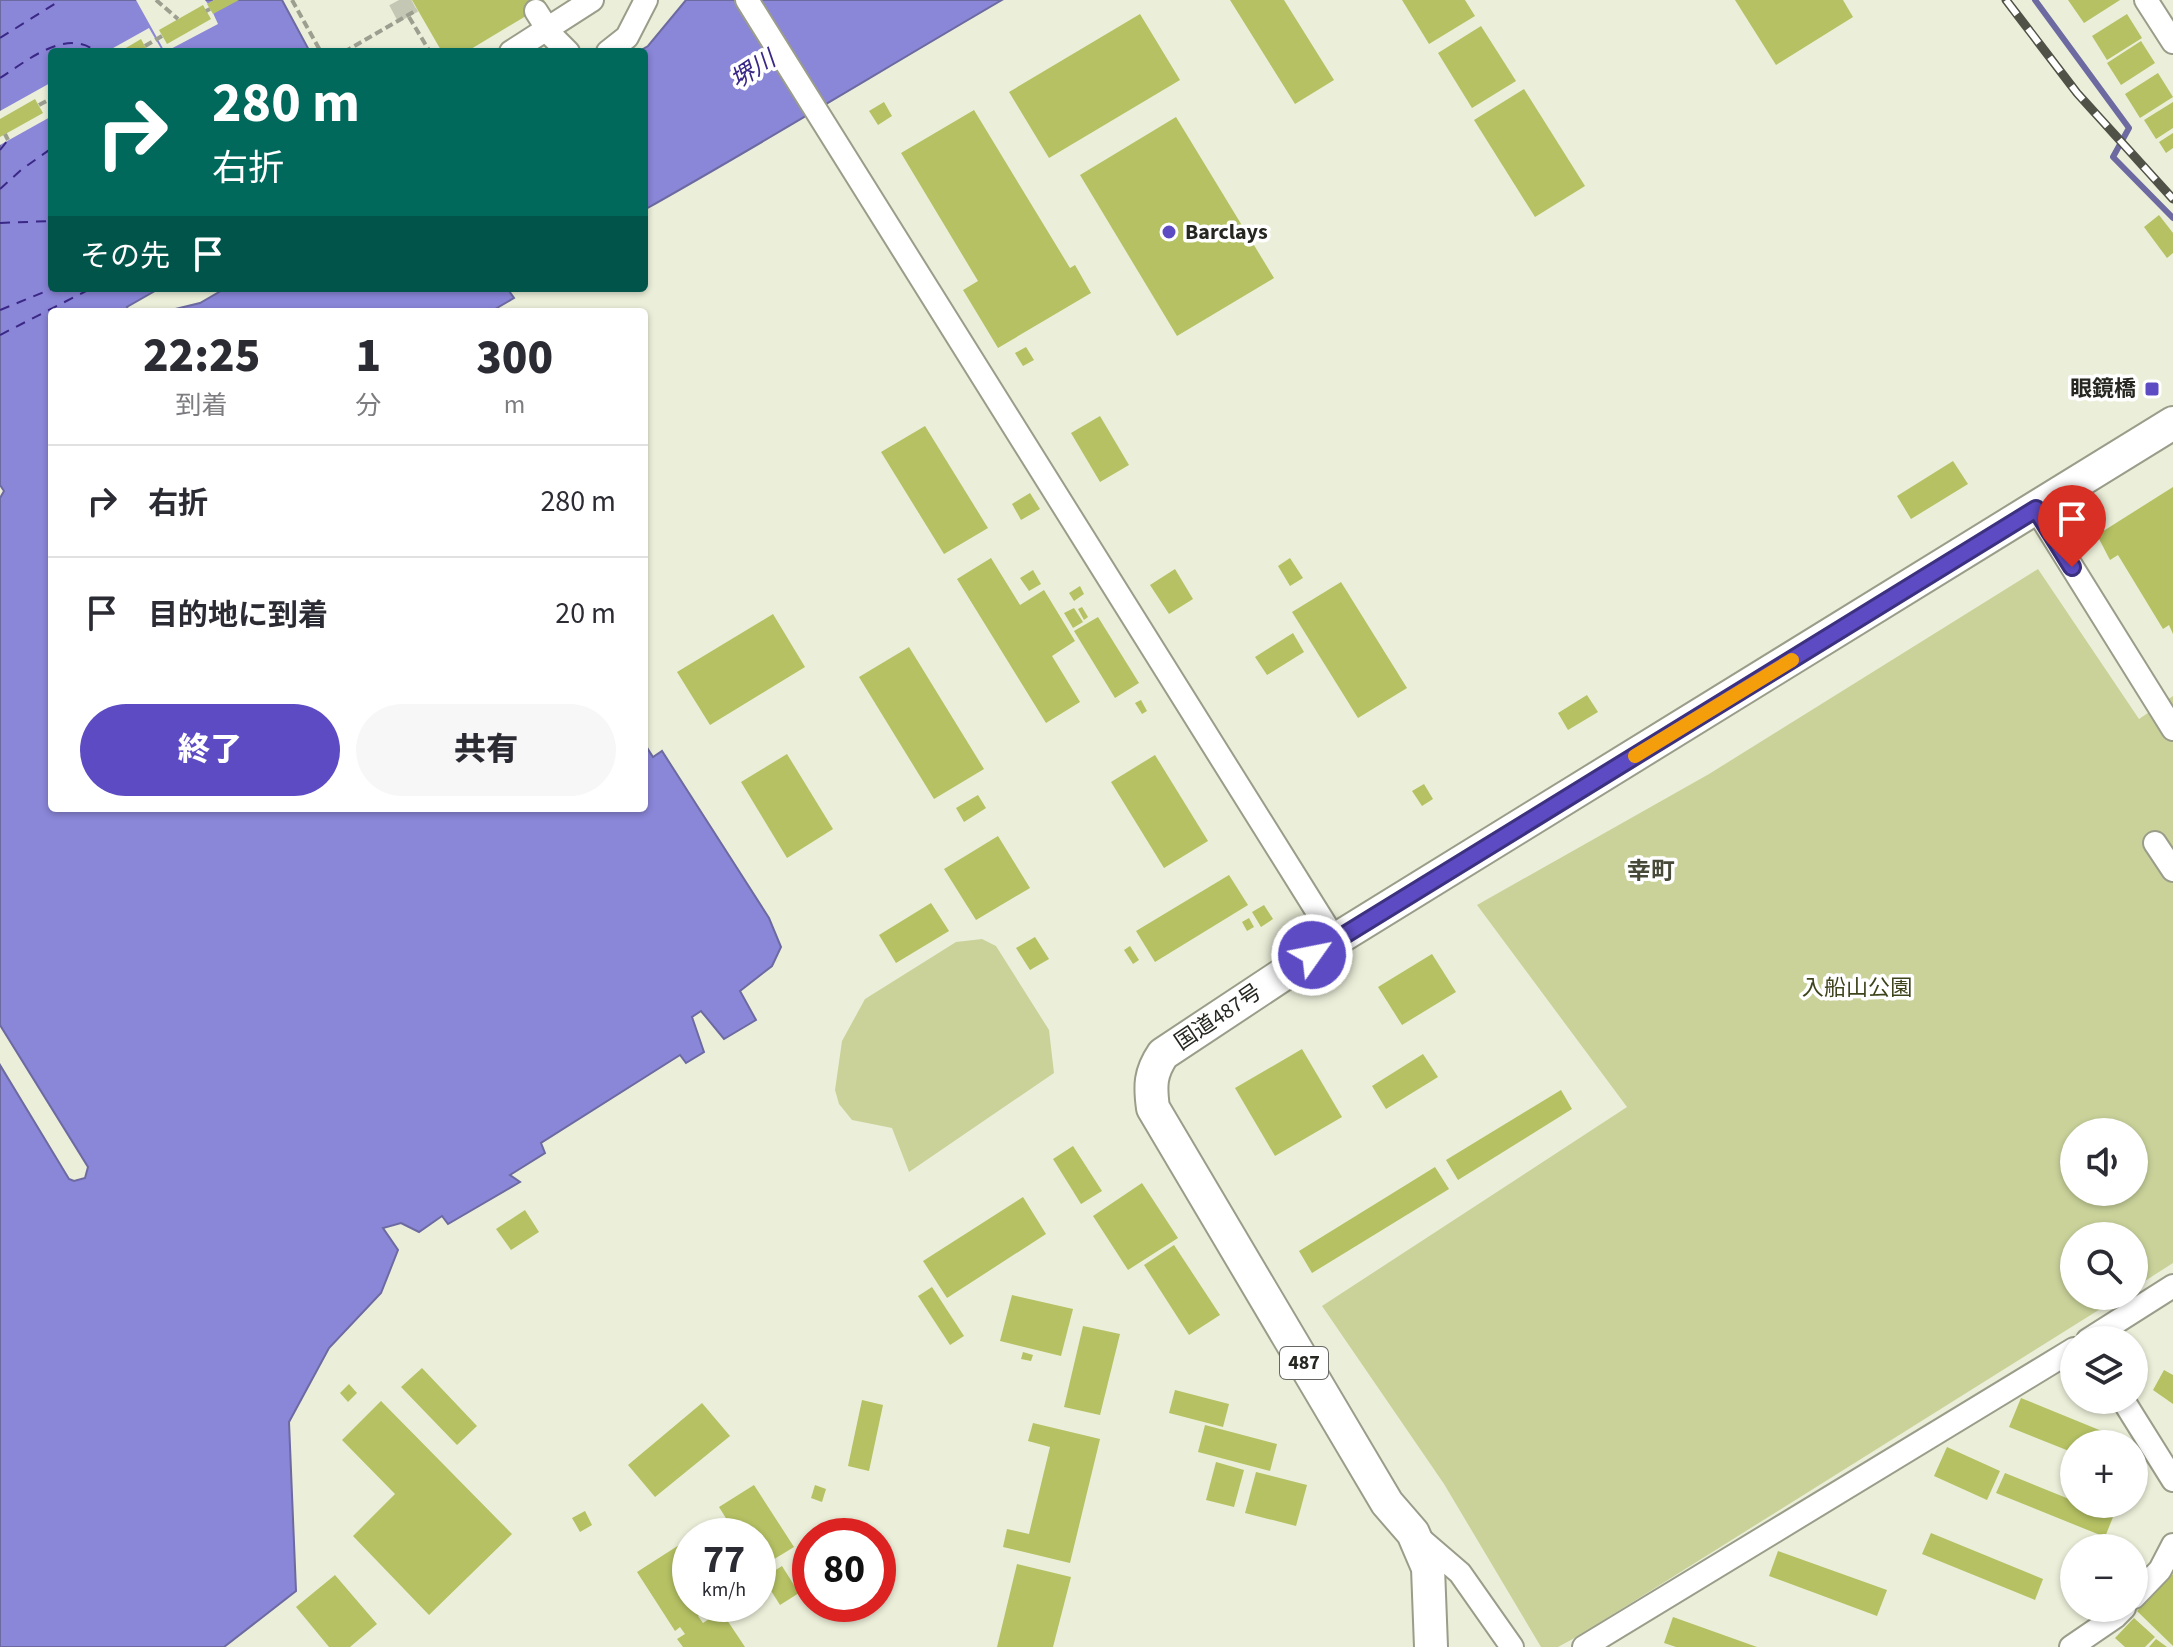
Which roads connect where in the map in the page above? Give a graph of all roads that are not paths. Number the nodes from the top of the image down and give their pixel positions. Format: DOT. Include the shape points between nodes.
graph roads {
  1 [pos="592,0"];
  2 [pos="646,0"];
  3 [pos="747,0"];
  4 [pos="2146,0"];
  5 [pos="542,20"];
  6 [pos="2173,42"];
  7 [pos="515,48"];
  8 [pos="563,48"];
  9 [pos="613,48"];
  10 [pos="2173,423"];
  11 [pos="2036,509"];
  12 [pos="2173,729"];
  13 [pos="2155,843"];
  14 [pos="2173,870"];
  15 [pos="1335,940"];
  16 [pos="2173,1286"];
  17 [pos="2110,1326"];
  18 [pos="2060,1358"];
  19 [pos="2132,1414"];
  20 [pos="2173,1480"];
  21 [pos="1413,1533"];
  22 [pos="2173,1545"];
  23 [pos="2148,1582"];
  24 [pos="2108,1622"];
  25 [pos="1431,1647"];
  26 [pos="1512,1647"];
  27 [pos="1584,1647"];
  28 [pos="2071,1647"];
  1 -- 5 [label="street"];
  2 -- 9 [label="street" via="627,37"];
  3 -- 15 [label="street"];
  4 -- 6 [label="street"];
  5 -- 7 [label="street"];
  5 -- 8 [label="street"];
  10 -- 11 [label="highway, 国道487号 / 487"];
  11 -- 12 [label="street"];
  11 -- 15 [label="highway, 国道487号 / 487"];
  13 -- 14 [label="street"];
  15 -- 21 [label="highway, 国道487号 / 487" via="1163,1054 1150,1084 1153,1108 1387,1503"];
  16 -- 17 [label="street"];
  18 -- 27 [label="street"];
  19 -- 20 [label="street"];
  21 -- 25 [label="highway, 国道487号 / 487" via="1428,1568"];
  21 -- 26 [label="street" via="1460,1573"];
  22 -- 23 [label="street"];
  24 -- 28 [label="street"];
}
